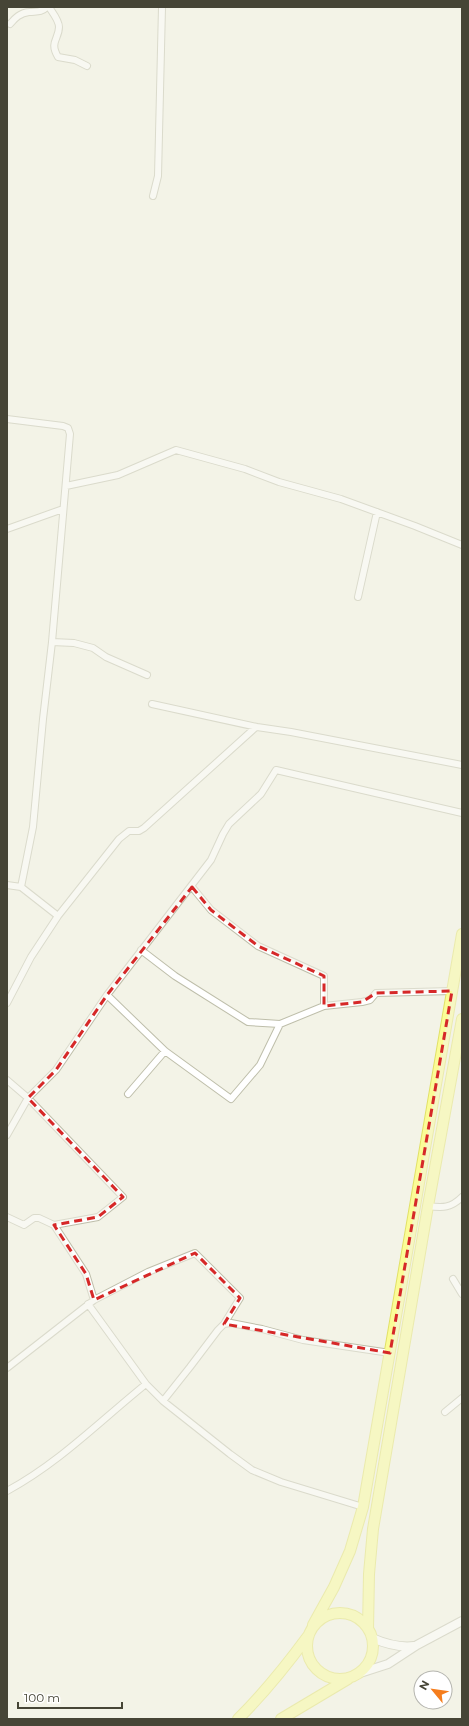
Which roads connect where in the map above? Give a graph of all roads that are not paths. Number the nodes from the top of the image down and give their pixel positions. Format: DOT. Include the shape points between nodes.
graph roads {
  1 [pos="48,7"];
  2 [pos="162,7"];
  3 [pos="10,24"];
  4 [pos="87,66"];
  5 [pos="153,196"];
  6 [pos="7,420"];
  7 [pos="66,486"];
  8 [pos="63,509"];
  9 [pos="378,512"];
  10 [pos="7,529"];
  11 [pos="462,545"];
  12 [pos="358,597"];
  13 [pos="52,642"];
  14 [pos="147,675"];
  15 [pos="152,704"];
  16 [pos="256,727"];
  17 [pos="462,765"];
  18 [pos="462,813"];
  19 [pos="7,885"];
  20 [pos="21,887"];
  21 [pos="192,887"];
  22 [pos="58,916"];
  23 [pos="462,934"];
  24 [pos="141,950"];
  25 [pos="452,991"];
  26 [pos="107,995"];
  27 [pos="7,1003"];
  28 [pos="324,1006"];
  29 [pos="462,1019"];
  30 [pos="280,1024"];
  31 [pos="165,1052"];
  32 [pos="7,1080"];
  33 [pos="128,1094"];
  34 [pos="28,1098"];
  35 [pos="7,1135"];
  36 [pos="462,1197"];
  37 [pos="428,1206"];
  38 [pos="7,1217"];
  39 [pos="54,1225"];
  40 [pos="453,1279"];
  41 [pos="462,1294"];
  42 [pos="91,1302"];
  43 [pos="224,1324"];
  44 [pos="390,1353"];
  45 [pos="7,1368"];
  46 [pos="146,1384"];
  47 [pos="462,1398"];
  48 [pos="163,1401"];
  49 [pos="445,1412"];
  50 [pos="7,1491"];
  51 [pos="363,1507"];
  52 [pos="462,1620"];
  53 [pos="313,1625"];
  54 [pos="370,1634"];
  55 [pos="308,1636"];
  56 [pos="417,1646"];
  57 [pos="354,1676"];
  58 [pos="238,1719"];
  59 [pos="282,1719"];
  1 -- 3 [label="street" via="24,13"];
  1 -- 4 [label="street" via="59,23 54,42 58,57 75,60"];
  2 -- 5 [label="street" via="158,176"];
  6 -- 7 [label="street" via="68,428 70,441"];
  7 -- 8 [label="street"];
  7 -- 9 [label="street" via="118,475 176,450 246,469 279,482"];
  8 -- 10 [label="street"];
  8 -- 13 [label="street"];
  9 -- 11 [label="street"];
  9 -- 12 [label="street"];
  13 -- 14 [label="street" via="74,643 93,648 106,657"];
  13 -- 20 [label="street" via="33,827"];
  15 -- 16 [label="street"];
  16 -- 17 [label="street"];
  16 -- 22 [label="street" via="144,828 129,831 119,839"];
  18 -- 21 [label="street" via="276,770 261,794 229,824 211,860"];
  19 -- 20 [label="street"];
  20 -- 22 [label="street"];
  21 -- 24 [label="street"];
  21 -- 28 [label="street" via="211,910 258,946 324,976"];
  22 -- 27 [label="street" via="31,957"];
  23 -- 25 [label="main road"];
  24 -- 26 [label="street"];
  24 -- 30 [label="street" via="175,976 248,1022"];
  25 -- 28 [label="street" via="376,993 370,1000 362,1002"];
  25 -- 44 [label="main road"];
  26 -- 31 [label="street"];
  26 -- 34 [label="street" via="56,1070"];
  28 -- 30 [label="street"];
  29 -- 37 [label="main road"];
  30 -- 31 [label="street" via="260,1065 231,1099"];
  31 -- 33 [label="street"];
  32 -- 34 [label="street"];
  34 -- 35 [label="street"];
  34 -- 39 [label="street" via="123,1197 98,1217"];
  36 -- 37 [label="street" via="454,1204 440,1208"];
  37 -- 54 [label="main road" via="373,1529 369,1574"];
  38 -- 39 [label="street" via="24,1225 34,1218"];
  39 -- 42 [label="street" via="86,1274"];
  40 -- 41 [label="street"];
  42 -- 43 [label="street" via="148,1272 195,1253 240,1298"];
  42 -- 45 [label="street"];
  42 -- 46 [label="street"];
  43 -- 44 [label="street" via="231,1323 303,1340"];
  43 -- 48 [label="street"];
  44 -- 51 [label="main road"];
  46 -- 48 [label="street"];
  46 -- 50 [label="street" via="64,1454"];
  47 -- 49 [label="street"];
  48 -- 51 [label="street" via="252,1470 281,1482"];
  51 -- 53 [label="main road" via="350,1551"];
  52 -- 56 [label="street"];
  53 -- 54 [label="main road" via="321,1618 342,1612 362,1620"];
  53 -- 55 [label="main road"];
  54 -- 56 [label="street" via="403,1647"];
  54 -- 57 [label="main road" via="373,1649 370,1659"];
  55 -- 57 [label="main road" via="307,1654 316,1670 332,1679"];
  55 -- 58 [label="main road" via="280,1674"];
  56 -- 57 [label="street" via="388,1664"];
  57 -- 59 [label="main road"];
}
